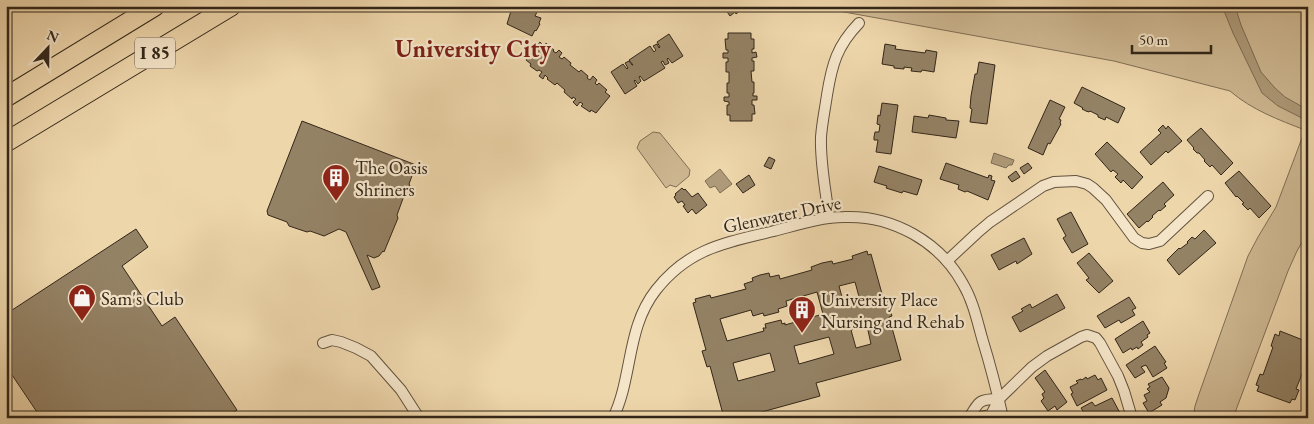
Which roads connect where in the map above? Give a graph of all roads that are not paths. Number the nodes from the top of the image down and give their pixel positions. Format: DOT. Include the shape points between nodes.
graph roads {
  1 [pos="155,6"];
  2 [pos="231,6"];
  3 [pos="859,23"];
  4 [pos="6,97"];
  5 [pos="78,99"];
  6 [pos="6,142"];
  7 [pos="6,153"];
  8 [pos="1208,196"];
  9 [pos="829,218"];
  10 [pos="947,261"];
  11 [pos="323,342"];
  12 [pos="999,399"];
  13 [pos="419,418"];
  14 [pos="613,418"];
  15 [pos="969,418"];
  16 [pos="976,418"];
  17 [pos="1003,418"];
  18 [pos="1132,418"];
  1 -- 4 [label="highway, I 85"];
  2 -- 5 [label="highway, I 85"];
  3 -- 9 [label="street" via="836,56 823,120 821,154"];
  5 -- 6 [label="highway, I 85"];
  5 -- 7 [label="highway"];
  8 -- 10 [label="street" via="1160,241 1149,244 1134,238 1093,188 1076,181 1054,182 990,222"];
  9 -- 10 [label="street, Glenwater Drive" via="864,217 891,224 920,238"];
  9 -- 14 [label="street, Glenwater Drive" via="718,245 700,252 675,269 644,309 632,341"];
  10 -- 12 [label="street, Glenwater Drive" via="968,293"];
  11 -- 13 [label="street" via="341,342 371,356 401,390"];
  12 -- 15 [label="street" via="980,402"];
  12 -- 16 [label="street" via="991,415"];
  12 -- 17 [label="street, Glenwater Drive"];
  12 -- 18 [label="street" via="1039,362 1090,335 1100,343 1121,383"];
}
